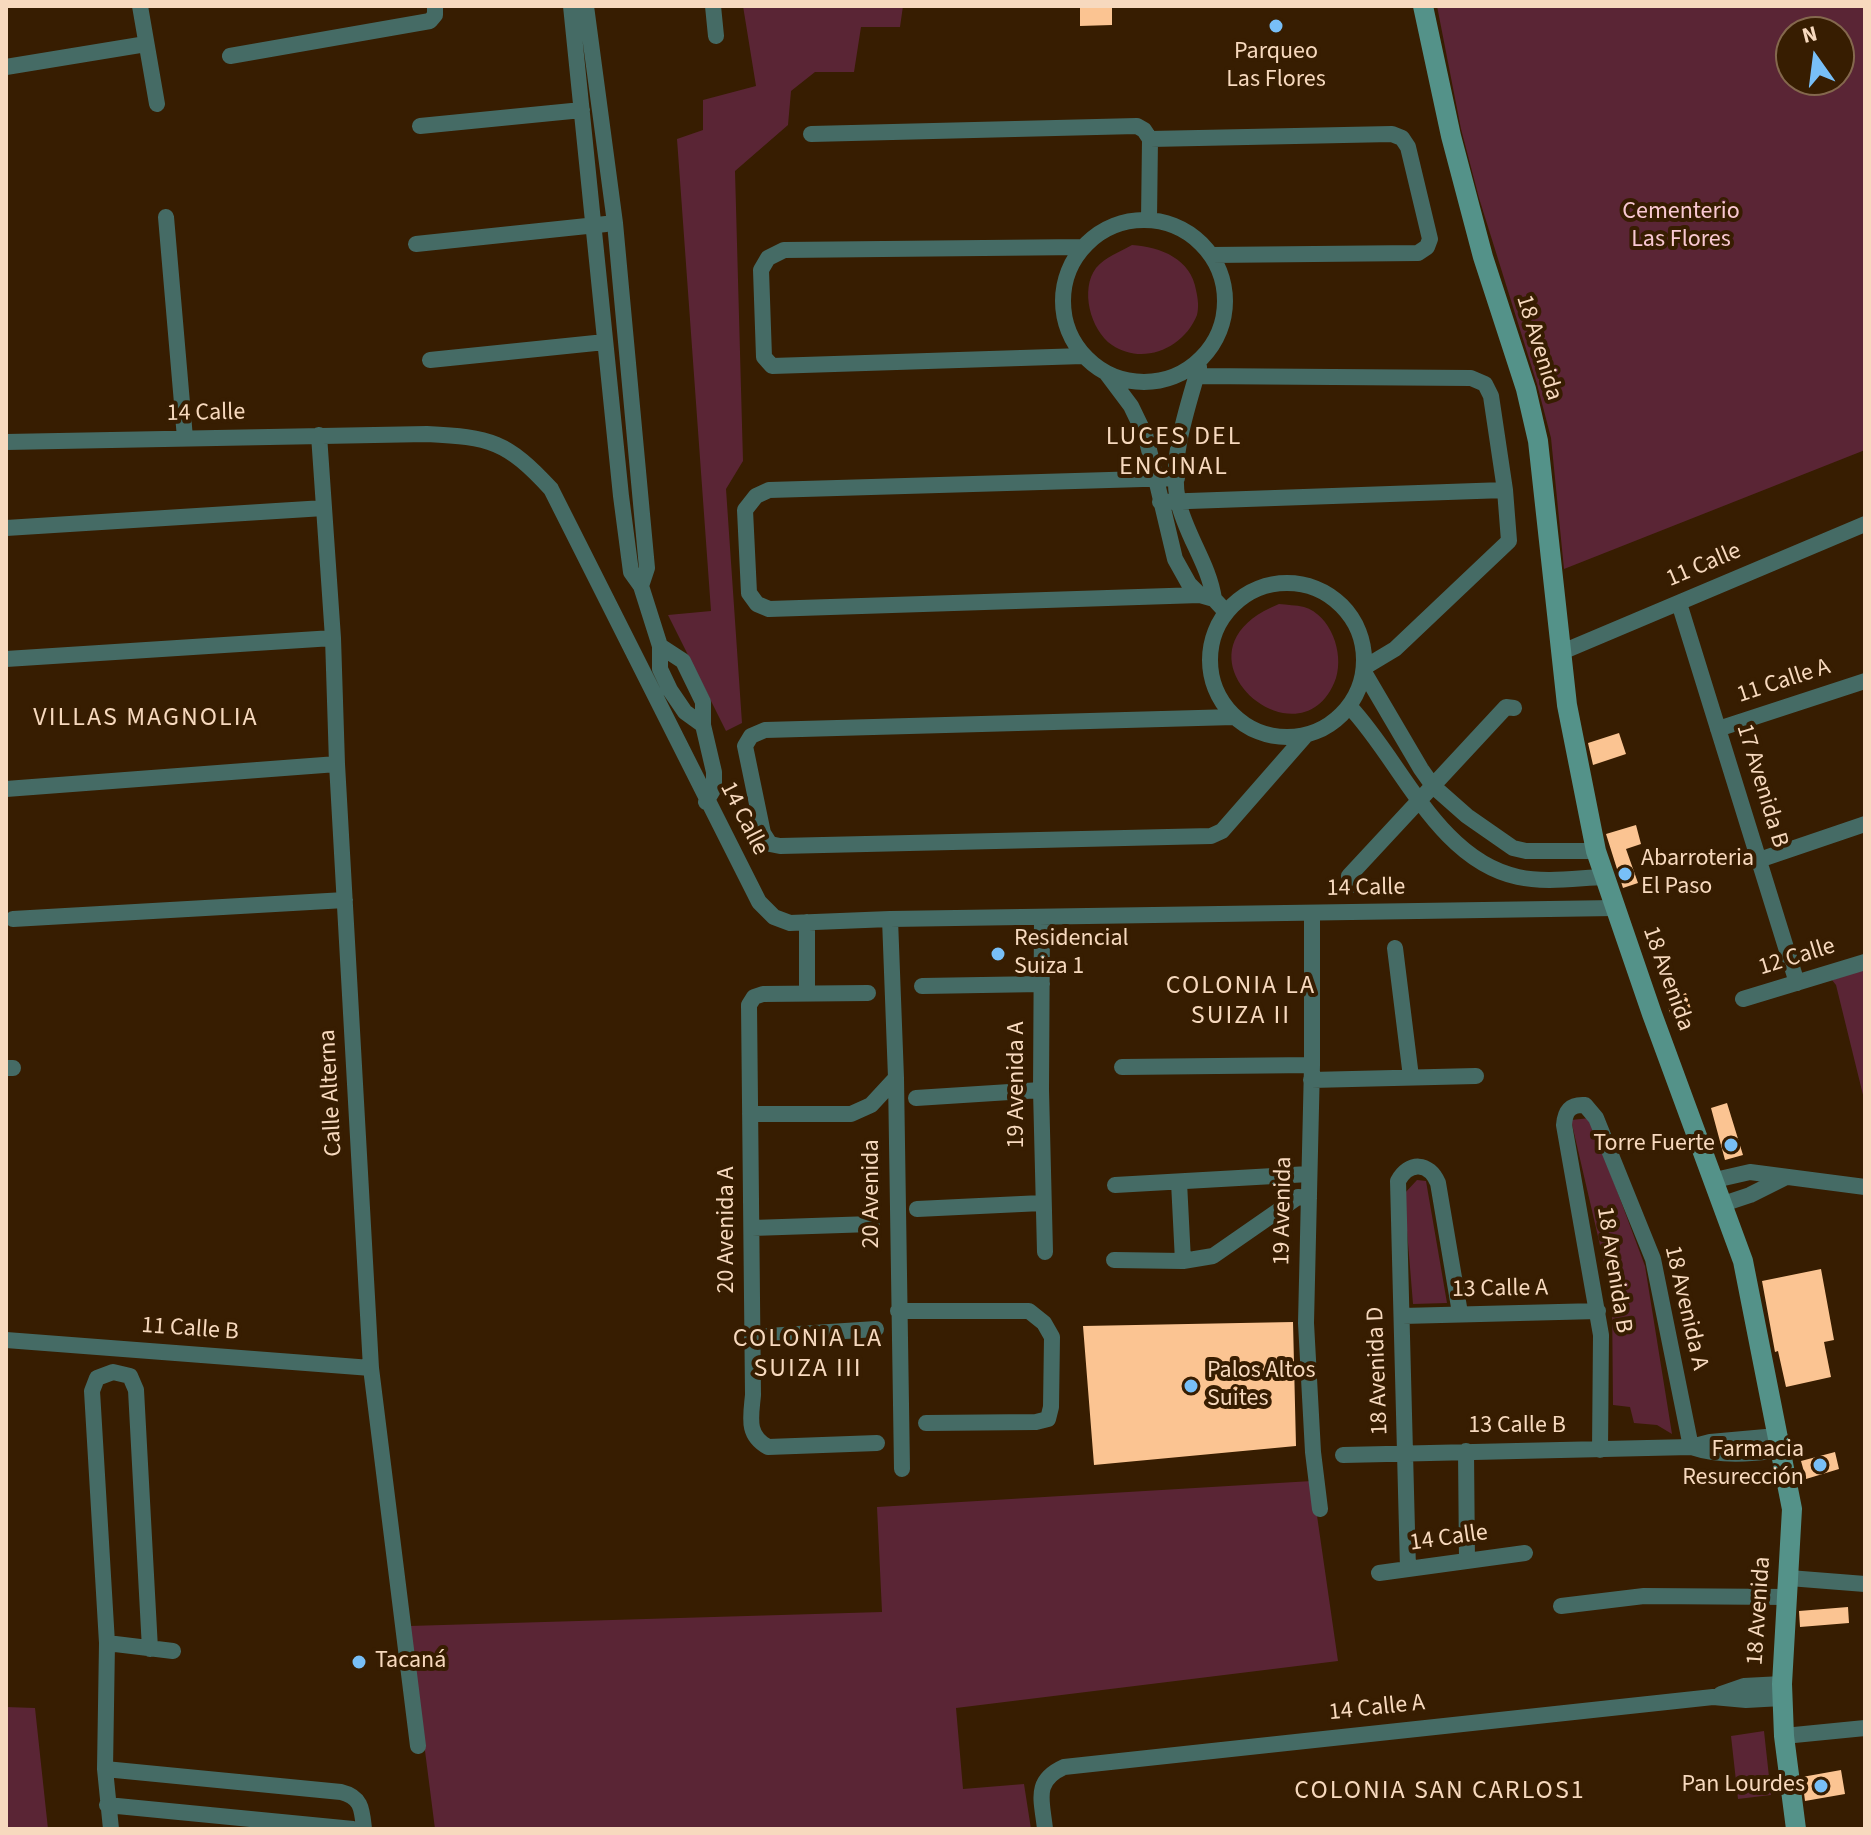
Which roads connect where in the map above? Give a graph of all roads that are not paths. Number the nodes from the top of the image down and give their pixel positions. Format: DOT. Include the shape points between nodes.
graph roads {
  1 [pos="140,6"];
  2 [pos="435,6"];
  3 [pos="571,6"];
  4 [pos="586,6"];
  5 [pos="713,6"];
  6 [pos="1423,6"];
  7 [pos="716,36"];
  8 [pos="146,44"];
  9 [pos="230,56"];
  10 [pos="6,67"];
  11 [pos="157,104"];
  12 [pos="582,110"];
  13 [pos="420,126"];
  14 [pos="811,134"];
  15 [pos="1150,139"];
  16 [pos="166,217"];
  17 [pos="1149,220"];
  18 [pos="615,223"];
  19 [pos="595,224"];
  20 [pos="416,244"];
  21 [pos="1083,247"];
  22 [pos="1211,255"];
  23 [pos="605,342"];
  24 [pos="1083,356"];
  25 [pos="1201,359"];
  26 [pos="430,360"];
  27 [pos="1107,374"];
  28 [pos="1196,376"];
  29 [pos="319,435"];
  30 [pos="185,438"];
  31 [pos="6,442"];
  32 [pos="1155,478"];
  33 [pos="1177,478"];
  34 [pos="1505,490"];
  35 [pos="640,494"];
  36 [pos="621,496"];
  37 [pos="1178,500"];
  38 [pos="1160,502"];
  39 [pos="324,508"];
  40 [pos="1865,524"];
  41 [pos="6,528"];
  42 [pos="641,586"];
  43 [pos="1207,597"];
  44 [pos="1679,603"];
  45 [pos="1226,612"];
  46 [pos="333,638"];
  47 [pos="660,646"];
  48 [pos="1562,652"];
  49 [pos="6,659"];
  50 [pos="1364,669"];
  51 [pos="1865,681"];
  52 [pos="1350,707"];
  53 [pos="1514,708"];
  54 [pos="1234,717"];
  55 [pos="703,725"];
  56 [pos="1718,729"];
  57 [pos="1306,735"];
  58 [pos="337,764"];
  59 [pos="1433,786"];
  60 [pos="6,789"];
  61 [pos="1417,800"];
  62 [pos="706,802"];
  63 [pos="1865,824"];
  64 [pos="1526,851"];
  65 [pos="1596,851"];
  66 [pos="1759,860"];
  67 [pos="1604,877"];
  68 [pos="1522,878"];
  69 [pos="1353,885"];
  70 [pos="345,900"];
  71 [pos="1615,908"];
  72 [pos="1312,914"];
  73 [pos="1042,917"];
  74 [pos="13,919"];
  75 [pos="890,919"];
  76 [pos="807,922"];
  77 [pos="1395,948"];
  78 [pos="1865,962"];
  79 [pos="1797,983"];
  80 [pos="1042,984"];
  81 [pos="922,986"];
  82 [pos="807,992"];
  83 [pos="868,993"];
  84 [pos="1743,999"];
  85 [pos="1122,1067"];
  86 [pos="1311,1073"];
  87 [pos="1476,1076"];
  88 [pos="1411,1077"];
  89 [pos="896,1078"];
  90 [pos="1041,1090"];
  91 [pos="916,1098"];
  92 [pos="1576,1104"];
  93 [pos="750,1114"];
  94 [pos="1309,1174"];
  95 [pos="1786,1177"];
  96 [pos="1715,1180"];
  97 [pos="1179,1182"];
  98 [pos="1115,1185"];
  99 [pos="1865,1187"];
  100 [pos="1309,1198"];
  101 [pos="1042,1203"];
  102 [pos="1723,1204"];
  103 [pos="917,1209"];
  104 [pos="872,1224"];
  105 [pos="752,1228"];
  106 [pos="1045,1252"];
  107 [pos="1114,1260"];
  108 [pos="1183,1261"];
  109 [pos="898,1311"];
  110 [pos="1598,1311"];
  111 [pos="1460,1313"];
  112 [pos="1402,1316"];
  113 [pos="876,1329"];
  114 [pos="752,1337"];
  115 [pos="6,1340"];
  116 [pos="371,1368"];
  117 [pos="926,1423"];
  118 [pos="877,1443"];
  119 [pos="1779,1443"];
  120 [pos="1691,1447"];
  121 [pos="1600,1450"];
  122 [pos="1466,1451"];
  123 [pos="1406,1453"];
  124 [pos="1343,1455"];
  125 [pos="902,1469"];
  126 [pos="1320,1509"];
  127 [pos="1525,1553"];
  128 [pos="1467,1561"];
  129 [pos="1408,1569"];
  130 [pos="1379,1573"];
  131 [pos="1865,1584"];
  132 [pos="1789,1587"];
  133 [pos="1561,1606"];
  134 [pos="107,1643"];
  135 [pos="150,1649"];
  136 [pos="173,1651"];
  137 [pos="1782,1691"];
  138 [pos="1865,1728"];
  139 [pos="1784,1736"];
  140 [pos="418,1746"];
  141 [pos="105,1769"];
  142 [pos="107,1805"];
  143 [pos="111,1829"];
  144 [pos="353,1829"];
  145 [pos="364,1829"];
  146 [pos="1045,1829"];
  147 [pos="1796,1829"];
  1 -- 8 [label="street"];
  2 -- 9 [label="street" via="430,21"];
  3 -- 12 [label="street"];
  4 -- 18 [label="street"];
  5 -- 7 [label="street"];
  6 -- 48 [label="street, 18 Avenida" via="1451,136 1538,441"];
  8 -- 10 [label="street"];
  8 -- 11 [label="street"];
  12 -- 13 [label="street"];
  12 -- 19 [label="street"];
  14 -- 15 [label="street" via="1137,126"];
  15 -- 17 [label="street"];
  15 -- 22 [label="street" via="1392,134 1408,147 1430,239 1418,253"];
  16 -- 30 [label="street"];
  17 -- 21 [label="street" via="1124,222"];
  17 -- 22 [label="street" via="1173,225"];
  18 -- 19 [label="street"];
  18 -- 35 [label="street"];
  19 -- 20 [label="street"];
  19 -- 23 [label="street"];
  21 -- 24 [label="street" via="1067,272 1062,302 1068,331"];
  21 -- 24 [label="street" via="784,250 768,258 761,270 764,357 772,366"];
  22 -- 25 [label="street" via="1226,297 1215,341"];
  23 -- 26 [label="street"];
  23 -- 36 [label="street"];
  24 -- 27 [label="street"];
  25 -- 27 [label="street" via="1180,374 1156,381 1131,382"];
  25 -- 28 [label="street"];
  27 -- 32 [label="street" via="1146,437"];
  28 -- 33 [label="street"];
  28 -- 34 [label="street" via="1471,378 1485,384 1491,396"];
  29 -- 30 [label="street, 14 Calle"];
  29 -- 39 [label="street, Calle Alterna"];
  29 -- 62 [label="street, 14 Calle" via="474,436 501,445 531,468 551,489"];
  30 -- 31 [label="street, 14 Calle"];
  32 -- 33 [label="street"];
  32 -- 38 [label="street"];
  32 -- 43 [label="street" via="769,490 745,510 749,593 769,609"];
  33 -- 37 [label="street"];
  34 -- 37 [label="street"];
  34 -- 50 [label="street" via="1509,541 1395,649"];
  35 -- 36 [label="street"];
  35 -- 42 [label="street" via="647,568"];
  36 -- 42 [label="street" via="631,572"];
  37 -- 38 [label="street"];
  37 -- 43 [label="street" via="1211,578"];
  38 -- 43 [label="street" via="1175,559 1189,584"];
  39 -- 41 [label="street"];
  39 -- 46 [label="street, Calle Alterna"];
  40 -- 44 [label="street, 11 Calle"];
  42 -- 47 [label="street"];
  43 -- 45 [label="street"];
  44 -- 48 [label="street, 11 Calle"];
  44 -- 56 [label="street, 17 Avenida B"];
  45 -- 50 [label="street" via="1267,585 1316,588 1354,619 1363,642"];
  45 -- 54 [label="street" via="1210,647 1210,666 1218,694"];
  46 -- 49 [label="street"];
  46 -- 58 [label="street, Calle Alterna"];
  47 -- 55 [label="street" via="660,669 670,690 685,712"];
  47 -- 55 [label="street" via="683,661 694,680 703,702"];
  48 -- 65 [label="street, 18 Avenida" via="1569,718"];
  50 -- 52 [label="street"];
  50 -- 59 [label="street"];
  51 -- 56 [label="street, 11 Calle A"];
  52 -- 57 [label="street" via="1328,726"];
  52 -- 61 [label="street"];
  53 -- 59 [label="street" via="1506,707"];
  54 -- 57 [label="street" via="1256,731 1280,737"];
  54 -- 57 [label="street" via="765,730 751,736 745,746 763,833 770,844 812,845 1211,836 1222,831"];
  55 -- 62 [label="street" via="714,772 714,788"];
  56 -- 66 [label="street, 17 Avenida B"];
  58 -- 60 [label="street"];
  58 -- 70 [label="street, Calle Alterna"];
  59 -- 61 [label="street"];
  59 -- 64 [label="street" via="1504,844"];
  61 -- 68 [label="street" via="1474,860"];
  61 -- 69 [label="street" via="1349,876"];
  62 -- 76 [label="street, 14 Calle" via="759,902 774,917"];
  63 -- 66 [label="street"];
  64 -- 65 [label="street"];
  64 -- 68 [label="street"];
  65 -- 67 [label="street, 18 Avenida"];
  66 -- 79 [label="street, 17 Avenida B"];
  67 -- 68 [label="street"];
  67 -- 71 [label="street, 18 Avenida"];
  70 -- 74 [label="street"];
  70 -- 116 [label="street, Calle Alterna"];
  71 -- 72 [label="street, 14 Calle"];
  71 -- 96 [label="street, 18 Avenida"];
  72 -- 73 [label="street, 14 Calle"];
  72 -- 86 [label="street, 19 Avenida"];
  73 -- 75 [label="street, 14 Calle"];
  73 -- 80 [label="street, 19 Avenida A"];
  75 -- 76 [label="street, 14 Calle"];
  75 -- 89 [label="street, 20 Avenida"];
  76 -- 82 [label="street"];
  77 -- 88 [label="street"];
  78 -- 79 [label="street, 12 Calle"];
  79 -- 84 [label="street, 12 Calle"];
  80 -- 81 [label="street"];
  80 -- 90 [label="street, 19 Avenida A"];
  82 -- 83 [label="street"];
  82 -- 93 [label="street, 20 Avenida A" via="763,994 749,1005"];
  85 -- 86 [label="street"];
  86 -- 88 [label="street"];
  86 -- 94 [label="street, 19 Avenida"];
  87 -- 88 [label="street"];
  89 -- 93 [label="street" via="871,1105 851,1114"];
  89 -- 109 [label="street, 20 Avenida"];
  90 -- 91 [label="street"];
  90 -- 101 [label="street, 19 Avenida A"];
  92 -- 110 [label="street, 18 Avenida B" via="1569,1108 1564,1125"];
  92 -- 120 [label="street, 18 Avenida A" via="1585,1105 1596,1118 1653,1259"];
  93 -- 105 [label="street, 20 Avenida A"];
  94 -- 97 [label="street"];
  94 -- 100 [label="street, 19 Avenida"];
  95 -- 96 [label="street" via="1750,1172"];
  95 -- 99 [label="street"];
  95 -- 102 [label="street"];
  96 -- 102 [label="street, 18 Avenida"];
  97 -- 98 [label="street"];
  97 -- 108 [label="street"];
  100 -- 108 [label="street" via="1298,1197 1213,1256"];
  100 -- 126 [label="street, 19 Avenida" via="1306,1323"];
  101 -- 103 [label="street"];
  101 -- 106 [label="street, 19 Avenida A"];
  102 -- 119 [label="street, 18 Avenida" via="1743,1261"];
  104 -- 105 [label="street"];
  105 -- 114 [label="street, 20 Avenida A"];
  107 -- 108 [label="street"];
  109 -- 117 [label="street" via="1029,1311 1052,1337 1048,1419"];
  109 -- 125 [label="street, 20 Avenida"];
  110 -- 111 [label="street, 13 Calle A"];
  110 -- 121 [label="street, 18 Avenida B"];
  111 -- 112 [label="street, 13 Calle A"];
  111 -- 112 [label="street, 18 Avenida D" via="1438,1183 1425,1166 1411,1167 1398,1181"];
  112 -- 123 [label="street, 18 Avenida D"];
  113 -- 114 [label="street"];
  114 -- 118 [label="street, 20 Avenida A" via="751,1429 758,1441 768,1447"];
  115 -- 116 [label="street, 11 Calle B"];
  116 -- 140 [label="street, Calle Alterna"];
  119 -- 120 [label="street, 13 Calle B" via="1746,1454 1710,1454"];
  119 -- 132 [label="street, 18 Avenida" via="1792,1509"];
  120 -- 121 [label="street, 13 Calle B"];
  121 -- 122 [label="street, 13 Calle B"];
  122 -- 123 [label="street, 13 Calle B"];
  122 -- 128 [label="street"];
  123 -- 124 [label="street, 13 Calle B"];
  123 -- 129 [label="street, 18 Avenida D"];
  127 -- 128 [label="street, 14 Calle"];
  128 -- 129 [label="street, 14 Calle"];
  129 -- 130 [label="street, 14 Calle"];
  131 -- 132 [label="street"];
  132 -- 133 [label="street"];
  132 -- 137 [label="street, 18 Avenida"];
  134 -- 135 [label="street"];
  134 -- 135 [label="street" via="92,1391 97,1378 113,1372 130,1376 136,1390"];
  134 -- 141 [label="street"];
  135 -- 136 [label="street"];
  137 -- 139 [label="street, 18 Avenida"];
  137 -- 146 [label="street, 14 Calle A" via="1746,1700 1713,1697 1064,1767 1048,1774 1041,1785"];
  138 -- 139 [label="street"];
  139 -- 147 [label="street, 18 Avenida"];
  141 -- 142 [label="street"];
  141 -- 145 [label="street" via="341,1792 361,1805"];
  142 -- 143 [label="street"];
  142 -- 144 [label="street"];
}
